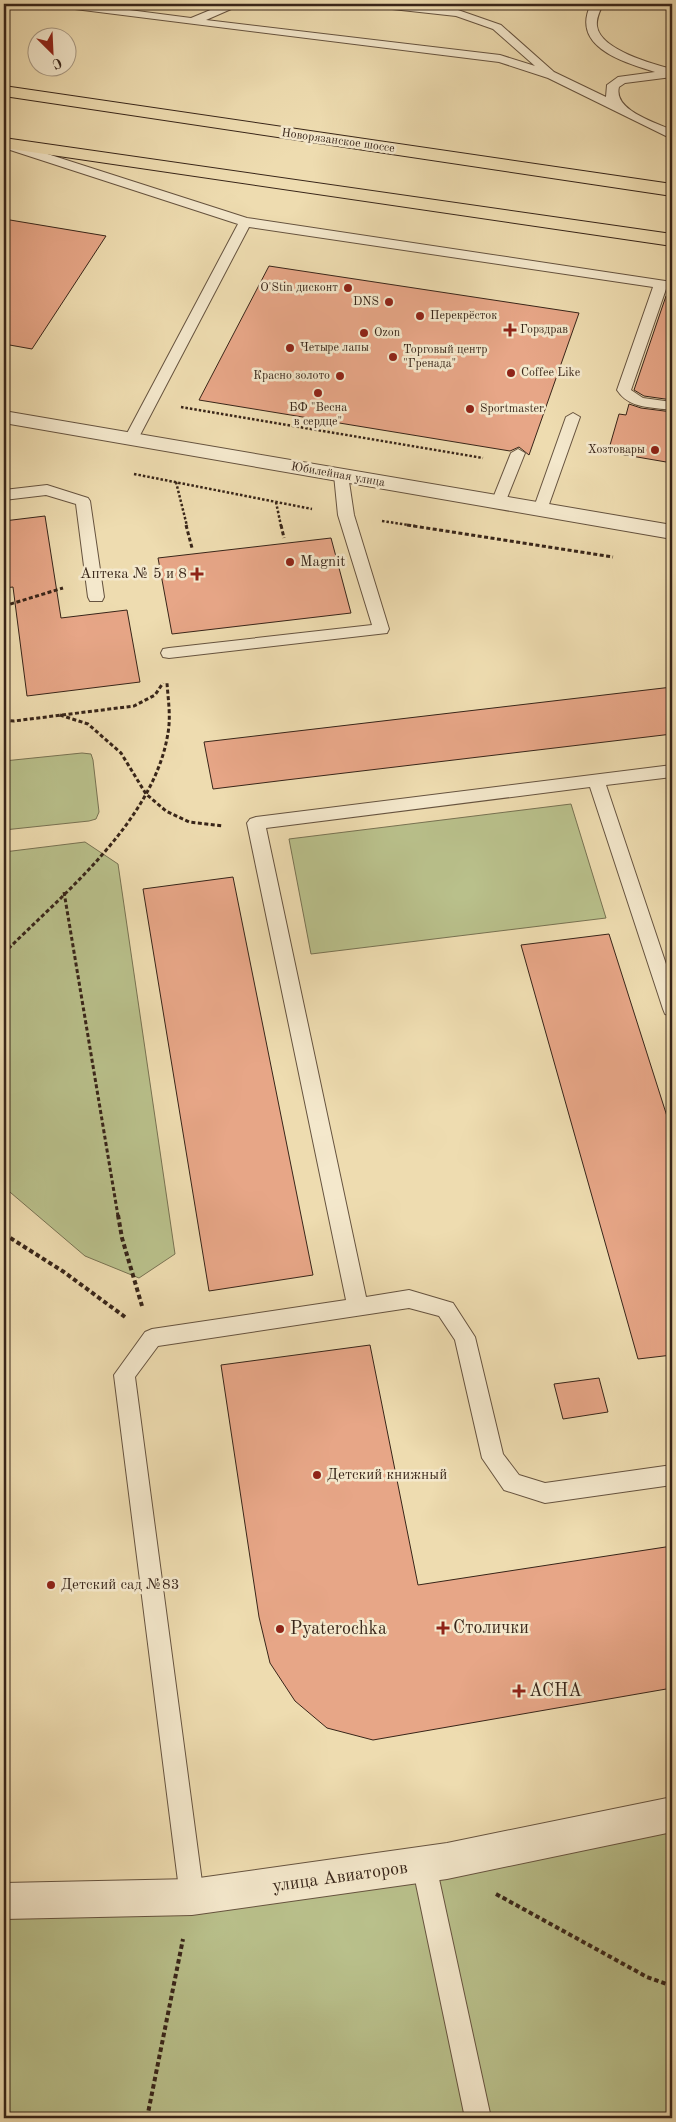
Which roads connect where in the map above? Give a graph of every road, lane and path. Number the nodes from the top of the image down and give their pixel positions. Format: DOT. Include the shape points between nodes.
graph roads {
  1 [pos="59,4"];
  2 [pos="234,4"];
  3 [pos="374,4"];
  4 [pos="597,4"];
  5 [pos="127,8"];
  6 [pos="460,8"];
  7 [pos="192,22"];
  8 [pos="672,74"];
  9 [pos="552,75"];
  10 [pos="4,91"];
  11 [pos="621,108"];
  12 [pos="672,135"];
  13 [pos="4,144"];
  14 [pos="672,190"];
  15 [pos="245,222"];
  16 [pos="672,240"];
  17 [pos="666,285"];
  18 [pos="151,402"];
  19 [pos="672,406"];
  20 [pos="4,417"];
  21 [pos="573,417"];
  22 [pos="132,439"];
  23 [pos="516,458"];
  24 [pos="341,475"];
  25 [pos="176,482"];
  26 [pos="4,495"];
  27 [pos="276,502"];
  28 [pos="498,503"];
  29 [pos="540,510"];
  30 [pos="672,532"];
  31 [pos="284,538"];
  32 [pos="192,548"];
  33 [pos="94,578"];
  34 [pos="96,597"];
  35 [pos="4,606"];
  36 [pos="169,653"];
  37 [pos="60,715"];
  38 [pos="4,721"];
  39 [pos="672,771"];
  40 [pos="596,781"];
  41 [pos="146,794"];
  42 [pos="256,823"];
  43 [pos="64,892"];
  44 [pos="4,953"];
  45 [pos="672,1008"];
  46 [pos="4,1234"];
  47 [pos="358,1307"];
  48 [pos="152,1338"];
  49 [pos="672,1475"];
  50 [pos="672,1814"];
  51 [pos="436,1863"];
  52 [pos="192,1897"];
  53 [pos="4,1901"];
  54 [pos="672,1986"];
  55 [pos="147,2118"];
  56 [pos="478,2118"];
  1 -- 5 [label="lane"];
  2 -- 7 [label="lane"];
  3 -- 6 [label="lane"];
  4 -- 8 [label="lane" via="591,17 592,31 603,44 621,56"];
  5 -- 7 [label="lane"];
  6 -- 9 [label="lane" via="497,27"];
  7 -- 9 [label="lane" via="500,59"];
  8 -- 11 [label="lane" via="635,77 613,86 610,92 612,100"];
  9 -- 11 [label="lane"];
  10 -- 14 [label="highway, Новорязанское шоссе"];
  11 -- 12 [label="lane"];
  13 -- 15 [label="lane"];
  13 -- 16 [label="highway"];
  15 -- 17 [label="lane"];
  15 -- 18 [label="lane"];
  17 -- 19 [label="lane" via="624,390 626,396 633,399"];
  18 -- 22 [label="lane"];
  18 -- 23 [label="path"];
  20 -- 22 [label="street, Юбилейная улица"];
  21 -- 29 [label="lane"];
  22 -- 24 [label="street, Юбилейная улица"];
  23 -- 28 [label="lane"];
  24 -- 28 [label="street, Юбилейная улица"];
  24 -- 36 [label="lane" via="346,515 381,629"];
  25 -- 32 [label="path"];
  26 -- 33 [label="lane" via="47,490 83,502"];
  27 -- 31 [label="path"];
  28 -- 29 [label="street, Юбилейная улица"];
  29 -- 30 [label="street, Юбилейная улица"];
  33 -- 34 [label="lane"];
  33 -- 35 [label="path"];
  37 -- 38 [label="path"];
  37 -- 41 [label="path" via="88,724 121,753"];
  37 -- 41 [label="path" via="134,706 156,695 167,678 168,734"];
  39 -- 40 [label="lane"];
  40 -- 42 [label="lane"];
  40 -- 45 [label="lane"];
  41 -- 42 [label="path" via="166,811 189,822 227,826"];
  41 -- 43 [label="path" via="114,838"];
  42 -- 47 [label="lane"];
  43 -- 44 [label="path"];
  43 -- 48 [label="path" via="122,1238"];
  46 -- 48 [label="path" via="64,1272"];
  47 -- 48 [label="lane"];
  47 -- 49 [label="lane" via="409,1299 446,1309 465,1337 493,1458 512,1483 544,1493"];
  48 -- 52 [label="lane" via="124,1375"];
  50 -- 51 [label="street, улица Авиаторов"];
  51 -- 52 [label="street, улица Авиаторов"];
  51 -- 54 [label="path" via="647,1977"];
  51 -- 56 [label="lane"];
  52 -- 53 [label="street, улица Авиаторов"];
  52 -- 55 [label="path"];
}
